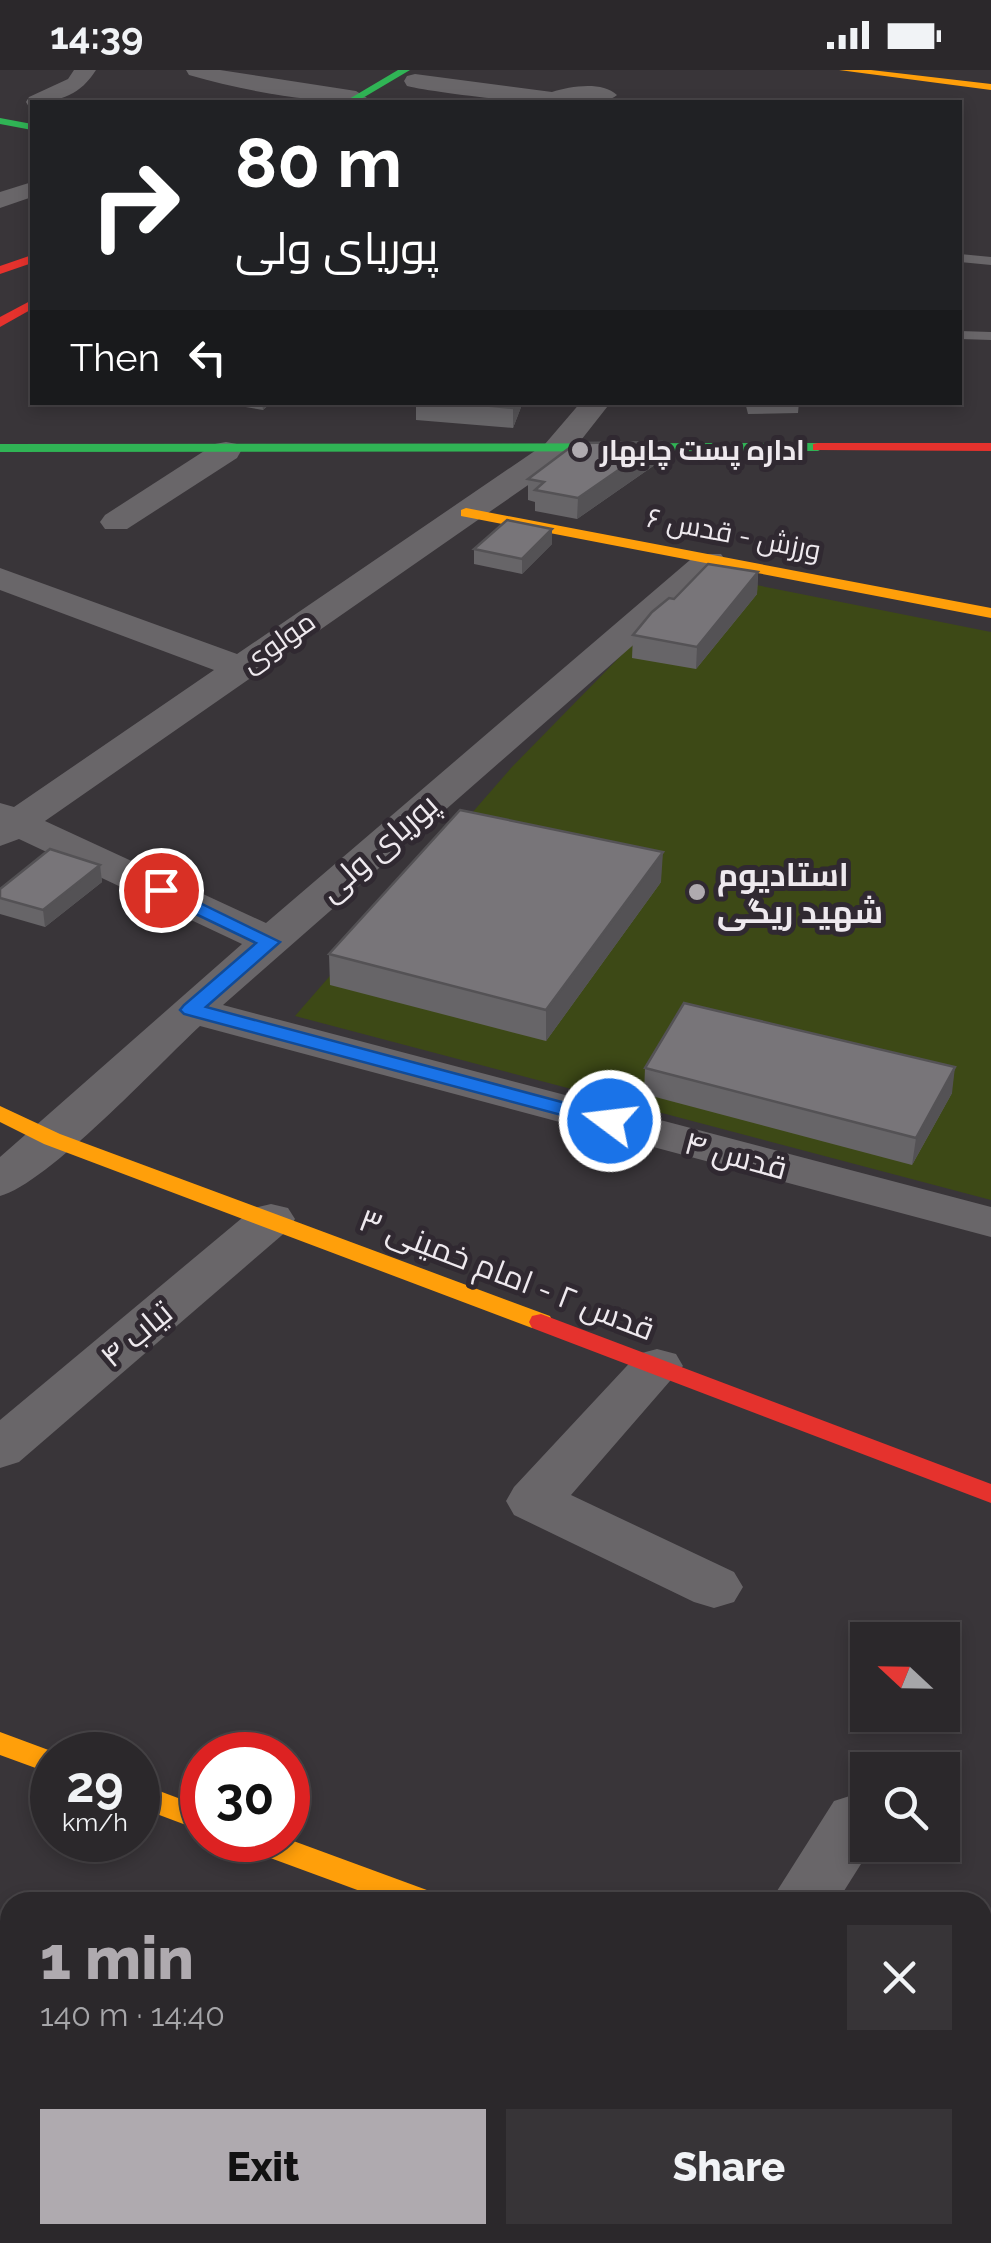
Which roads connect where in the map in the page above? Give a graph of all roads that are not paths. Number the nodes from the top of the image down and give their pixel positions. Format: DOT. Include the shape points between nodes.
graph roads {
  1 [pos="85,70"];
  2 [pos="198,70"];
  3 [pos="844,70"];
  4 [pos="952,70"];
  5 [pos="418,74"];
  6 [pos="991,74"];
  7 [pos="991,87"];
  8 [pos="606,95"];
  9 [pos="43,100"];
  10 [pos="356,100"];
  11 [pos="364,100"];
  12 [pos="30,106"];
  13 [pos="0,121"];
  14 [pos="30,126"];
  15 [pos="30,190"];
  16 [pos="0,201"];
  17 [pos="0,210"];
  18 [pos="30,217"];
  19 [pos="962,258"];
  20 [pos="30,260"];
  21 [pos="991,261"];
  22 [pos="0,270"];
  23 [pos="0,280"];
  24 [pos="30,288"];
  25 [pos="30,305"];
  26 [pos="0,323"];
  27 [pos="962,336"];
  28 [pos="991,336"];
  29 [pos="594,405"];
  30 [pos="0,448"];
  31 [pos="991,448"];
  32 [pos="226,450"];
  33 [pos="556,450"];
  34 [pos="466,513"];
  35 [pos="116,522"];
  36 [pos="709,561"];
  37 [pos="4,584"];
  38 [pos="991,614"];
  39 [pos="241,668"];
  40 [pos="6,824"];
  41 [pos="270,942"];
  42 [pos="191,1010"];
  43 [pos="0,1113"];
  44 [pos="52,1139"];
  45 [pos="0,1181"];
  46 [pos="271,1218"];
  47 [pos="991,1222"];
  48 [pos="658,1366"];
  49 [pos="0,1449"];
  50 [pos="991,1494"];
  51 [pos="714,1588"];
  52 [pos="0,1744"];
  53 [pos="30,1755"];
  54 [pos="850,1828"];
  55 [pos="310,1860"];
  56 [pos="397,1892"];
  57 [pos="809,1892"];
  1 -- 9 [label="street" via="76,84"];
  2 -- 10 [label="street"];
  3 -- 7 [label="street"];
  4 -- 6 [label="street"];
  5 -- 8 [label="street" via="553,99"];
  5 -- 11 [label="street"];
  12 -- 13 [label="street"];
  13 -- 14 [label="street"];
  15 -- 16 [label="street"];
  17 -- 18 [label="street"];
  19 -- 21 [label="lane"];
  20 -- 22 [label="street"];
  23 -- 24 [label="street"];
  25 -- 26 [label="street"];
  27 -- 28 [label="lane"];
  29 -- 33 [label="street, مولوی"];
  30 -- 32 [label="street"];
  31 -- 33 [label="street"];
  32 -- 33 [label="street"];
  32 -- 35 [label="street"];
  33 -- 34 [label="street, مولوی"];
  34 -- 36 [label="street, ورزش - قدس ۶"];
  34 -- 39 [label="street, مولوی"];
  36 -- 38 [label="street, ورزش - قدس ۶"];
  36 -- 41 [label="street, پوریای ولی"];
  37 -- 39 [label="street"];
  39 -- 40 [label="street, مولوی"];
  40 -- 41 [label="street"];
  41 -- 42 [label="street, پوریای ولی"];
  42 -- 44 [label="street, پوریای ولی"];
  42 -- 47 [label="street, قدس ۴"];
  43 -- 44 [label="street, قدس ۲ - امام خمینی ۳"];
  44 -- 45 [label="street, پوریای ولی"];
  44 -- 46 [label="street, قدس ۲ - امام خمینی ۳"];
  46 -- 48 [label="street, قدس ۲ - امام خمینی ۳"];
  46 -- 49 [label="street, تیاب ۴"];
  48 -- 50 [label="street, قدس ۲ - امام خمینی ۳"];
  48 -- 51 [label="street" via="534,1501"];
  52 -- 53 [label="street"];
  54 -- 57 [label="street"];
  55 -- 56 [label="street"];
}
